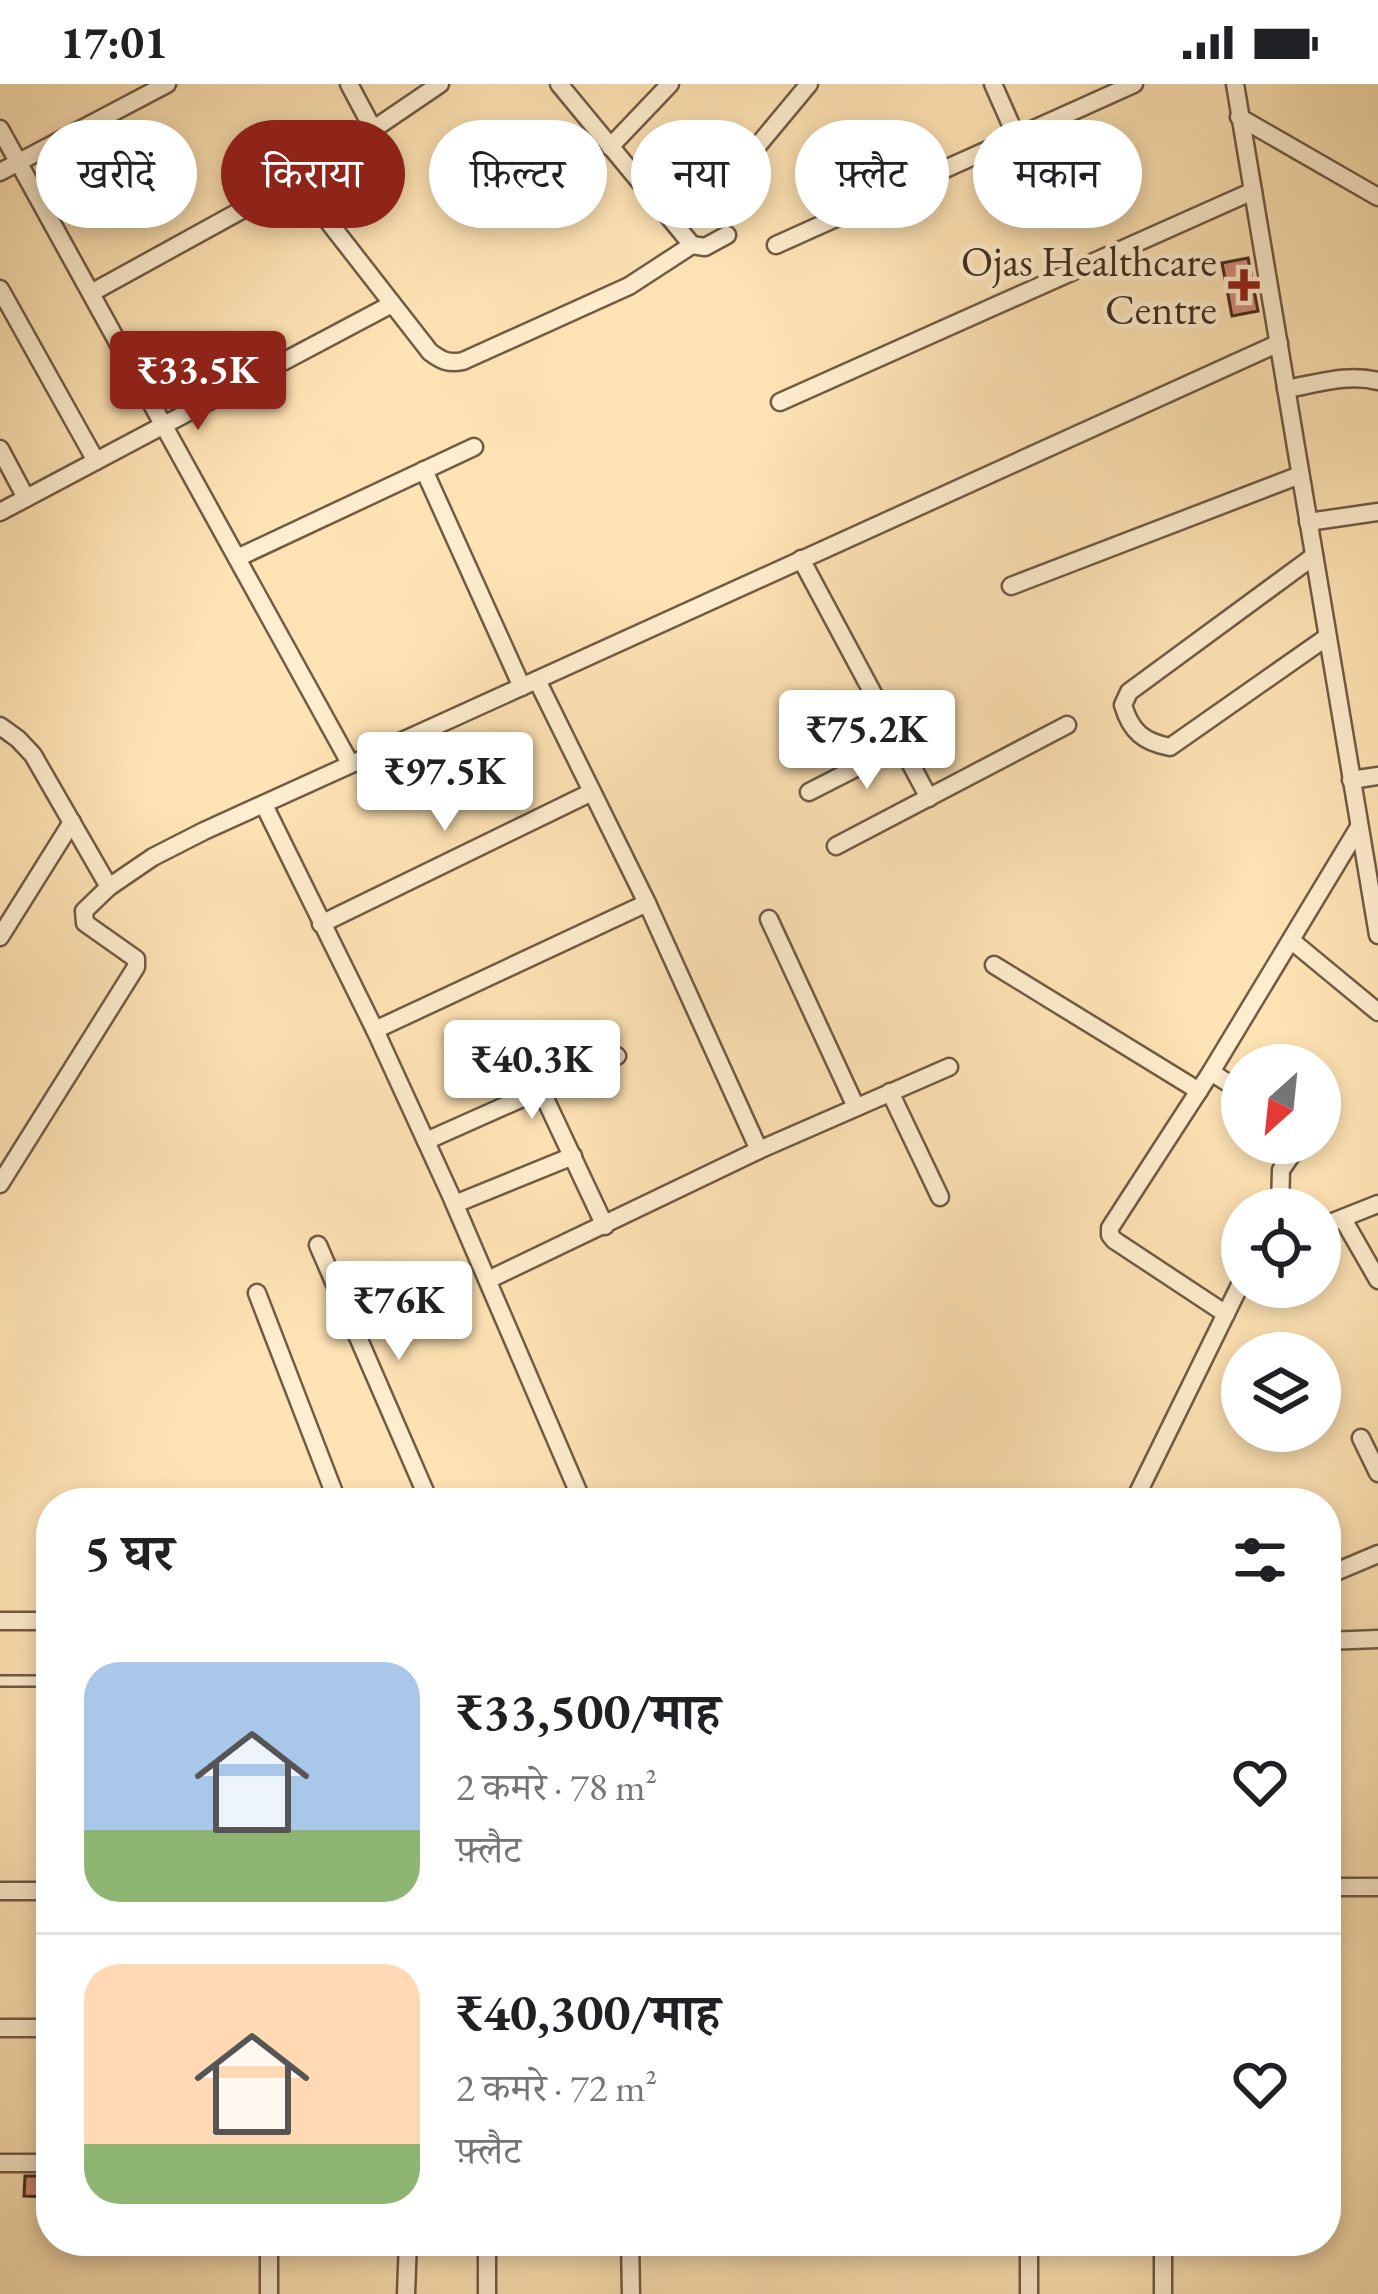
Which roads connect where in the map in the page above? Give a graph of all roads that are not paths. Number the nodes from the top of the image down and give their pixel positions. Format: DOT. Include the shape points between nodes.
graph roads {
  1 [pos="166,84"];
  2 [pos="349,84"];
  3 [pos="440,84"];
  4 [pos="559,84"];
  5 [pos="670,84"];
  6 [pos="809,84"];
  7 [pos="993,84"];
  8 [pos="1134,84"];
  9 [pos="1235,84"];
  10 [pos="1112,88"];
  11 [pos="1239,117"];
  12 [pos="369,120"];
  13 [pos="387,120"];
  14 [pos="1009,120"];
  15 [pos="1048,120"];
  16 [pos="0,129"];
  17 [pos="771,130"];
  18 [pos="610,148"];
  19 [pos="973,156"];
  20 [pos="19,162"];
  21 [pos="0,172"];
  22 [pos="1253,191"];
  23 [pos="1378,197"];
  24 [pos="221,222"];
  25 [pos="333,228"];
  26 [pos="727,235"];
  27 [pos="692,245"];
  28 [pos="776,245"];
  29 [pos="0,289"];
  30 [pos="91,293"];
  31 [pos="392,304"];
  32 [pos="1279,343"];
  33 [pos="1378,381"];
  34 [pos="1286,389"];
  35 [pos="780,402"];
  36 [pos="164,425"];
  37 [pos="474,447"];
  38 [pos="0,449"];
  39 [pos="96,461"];
  40 [pos="424,470"];
  41 [pos="1300,475"];
  42 [pos="26,498"];
  43 [pos="0,512"];
  44 [pos="1378,512"];
  45 [pos="1308,521"];
  46 [pos="1314,556"];
  47 [pos="237,558"];
  48 [pos="801,559"];
  49 [pos="1010,586"];
  50 [pos="1327,638"];
  51 [pos="530,683"];
  52 [pos="1067,724"];
  53 [pos="0,726"];
  54 [pos="901,745"];
  55 [pos="350,763"];
  56 [pos="1378,776"];
  57 [pos="1351,780"];
  58 [pos="592,791"];
  59 [pos="809,792"];
  60 [pos="929,798"];
  61 [pos="264,805"];
  62 [pos="72,821"];
  63 [pos="1359,827"];
  64 [pos="836,846"];
  65 [pos="109,886"];
  66 [pos="647,902"];
  67 [pos="769,919"];
  68 [pos="321,924"];
  69 [pos="1378,935"];
  70 [pos="0,937"];
  71 [pos="1292,941"];
  72 [pos="994,965"];
  73 [pos="1378,1012"];
  74 [pos="375,1030"];
  75 [pos="617,1056"];
  76 [pos="949,1067"];
  77 [pos="1211,1072"];
  78 [pos="1221,1078"];
  79 [pos="541,1090"];
  80 [pos="1199,1091"];
  81 [pos="890,1092"];
  82 [pos="856,1107"];
  83 [pos="426,1141"];
  84 [pos="759,1150"];
  85 [pos="572,1156"];
  86 [pos="0,1184"];
  87 [pos="940,1197"];
  88 [pos="455,1204"];
  89 [pos="1378,1204"];
  90 [pos="1343,1219"];
  91 [pos="605,1226"];
  92 [pos="318,1245"];
  93 [pos="488,1280"];
  94 [pos="1378,1280"];
  95 [pos="257,1293"];
  96 [pos="1229,1308"];
  97 [pos="1226,1314"];
  98 [pos="1361,1438"];
  99 [pos="1378,1473"];
  100 [pos="332,1488"];
  101 [pos="423,1488"];
  102 [pos="577,1488"];
  103 [pos="1140,1488"];
  104 [pos="1378,1554"];
  105 [pos="1341,1570"];
  106 [pos="0,1621"];
  107 [pos="36,1621"];
  108 [pos="1378,1639"];
  109 [pos="1341,1640"];
  110 [pos="0,1681"];
  111 [pos="36,1682"];
  112 [pos="1341,1886"];
  113 [pos="1378,1887"];
  114 [pos="0,1891"];
  115 [pos="36,1891"];
  116 [pos="0,2028"];
  117 [pos="36,2028"];
  118 [pos="0,2163"];
  119 [pos="36,2163"];
  120 [pos="269,2256"];
  121 [pos="407,2256"];
  122 [pos="487,2256"];
  123 [pos="630,2256"];
  124 [pos="1029,2256"];
  125 [pos="1163,2256"];
  126 [pos="268,2294"];
  127 [pos="406,2294"];
  128 [pos="487,2294"];
  129 [pos="631,2294"];
  130 [pos="1029,2294"];
  131 [pos="1163,2294"];
  1 -- 20 [label="street"];
  2 -- 12 [label="street"];
  3 -- 13 [label="street"];
  4 -- 18 [label="street"];
  5 -- 18 [label="street"];
  6 -- 17 [label="street"];
  7 -- 14 [label="street"];
  8 -- 10 [label="street"];
  9 -- 11 [label="street"];
  10 -- 15 [label="street"];
  11 -- 22 [label="street"];
  11 -- 23 [label="street"];
  16 -- 20 [label="street"];
  18 -- 27 [label="street"];
  19 -- 28 [label="street"];
  20 -- 21 [label="street"];
  20 -- 30 [label="street"];
  22 -- 32 [label="street"];
  22 -- 35 [label="street"];
  24 -- 30 [label="street"];
  25 -- 31 [label="street"];
  26 -- 27 [label="street"];
  27 -- 31 [label="street" via="629,286 464,361 430,352"];
  29 -- 39 [label="street"];
  30 -- 36 [label="street"];
  31 -- 36 [label="street"];
  32 -- 34 [label="street"];
  32 -- 48 [label="street"];
  33 -- 34 [label="street"];
  34 -- 41 [label="street"];
  36 -- 39 [label="street"];
  36 -- 47 [label="street"];
  37 -- 40 [label="street"];
  38 -- 42 [label="street"];
  39 -- 42 [label="street"];
  40 -- 47 [label="street"];
  40 -- 51 [label="street"];
  41 -- 45 [label="street"];
  41 -- 49 [label="street"];
  42 -- 43 [label="street"];
  44 -- 45 [label="street"];
  45 -- 46 [label="street"];
  46 -- 50 [label="street"];
  46 -- 50 [label="street" via="1129,692 1128,722 1145,742 1170,747"];
  47 -- 55 [label="street"];
  48 -- 51 [label="street"];
  48 -- 54 [label="street"];
  50 -- 57 [label="street"];
  51 -- 55 [label="street"];
  51 -- 58 [label="street"];
  52 -- 60 [label="street"];
  53 -- 62 [label="street" via="33,755"];
  54 -- 59 [label="street"];
  54 -- 60 [label="street"];
  55 -- 61 [label="street"];
  56 -- 57 [label="street"];
  57 -- 63 [label="street"];
  58 -- 66 [label="street"];
  58 -- 68 [label="street"];
  60 -- 64 [label="street"];
  61 -- 65 [label="street"];
  61 -- 68 [label="street"];
  62 -- 65 [label="street"];
  62 -- 70 [label="street"];
  63 -- 69 [label="street"];
  63 -- 71 [label="street"];
  65 -- 86 [label="street" via="83,918 134,956 136,967"];
  66 -- 74 [label="street"];
  66 -- 84 [label="street"];
  67 -- 82 [label="street"];
  68 -- 74 [label="street"];
  71 -- 73 [label="street"];
  71 -- 77 [label="street"];
  72 -- 80 [label="street"];
  74 -- 83 [label="street"];
  75 -- 79 [label="street"];
  76 -- 81 [label="street"];
  77 -- 78 [label="street"];
  77 -- 80 [label="street"];
  79 -- 83 [label="street"];
  79 -- 85 [label="street"];
  80 -- 97 [label="street" via="1110,1234"];
  81 -- 82 [label="street"];
  81 -- 87 [label="street"];
  82 -- 84 [label="street"];
  83 -- 88 [label="street"];
  84 -- 91 [label="street"];
  85 -- 88 [label="street"];
  85 -- 91 [label="street"];
  88 -- 93 [label="street"];
  89 -- 90 [label="street"];
  90 -- 94 [label="street"];
  91 -- 93 [label="street"];
  92 -- 101 [label="street"];
  93 -- 102 [label="street"];
  95 -- 100 [label="street"];
  96 -- 97 [label="street"];
  97 -- 103 [label="street"];
  98 -- 99 [label="street"];
  104 -- 105 [label="street"];
  106 -- 107 [label="street"];
  108 -- 109 [label="street"];
  110 -- 111 [label="lane"];
  112 -- 113 [label="street"];
  114 -- 115 [label="street"];
  116 -- 117 [label="street"];
  118 -- 119 [label="street"];
  120 -- 126 [label="street"];
  121 -- 127 [label="street"];
  122 -- 128 [label="street"];
  123 -- 129 [label="street"];
  124 -- 130 [label="street"];
  125 -- 131 [label="street"];
}
